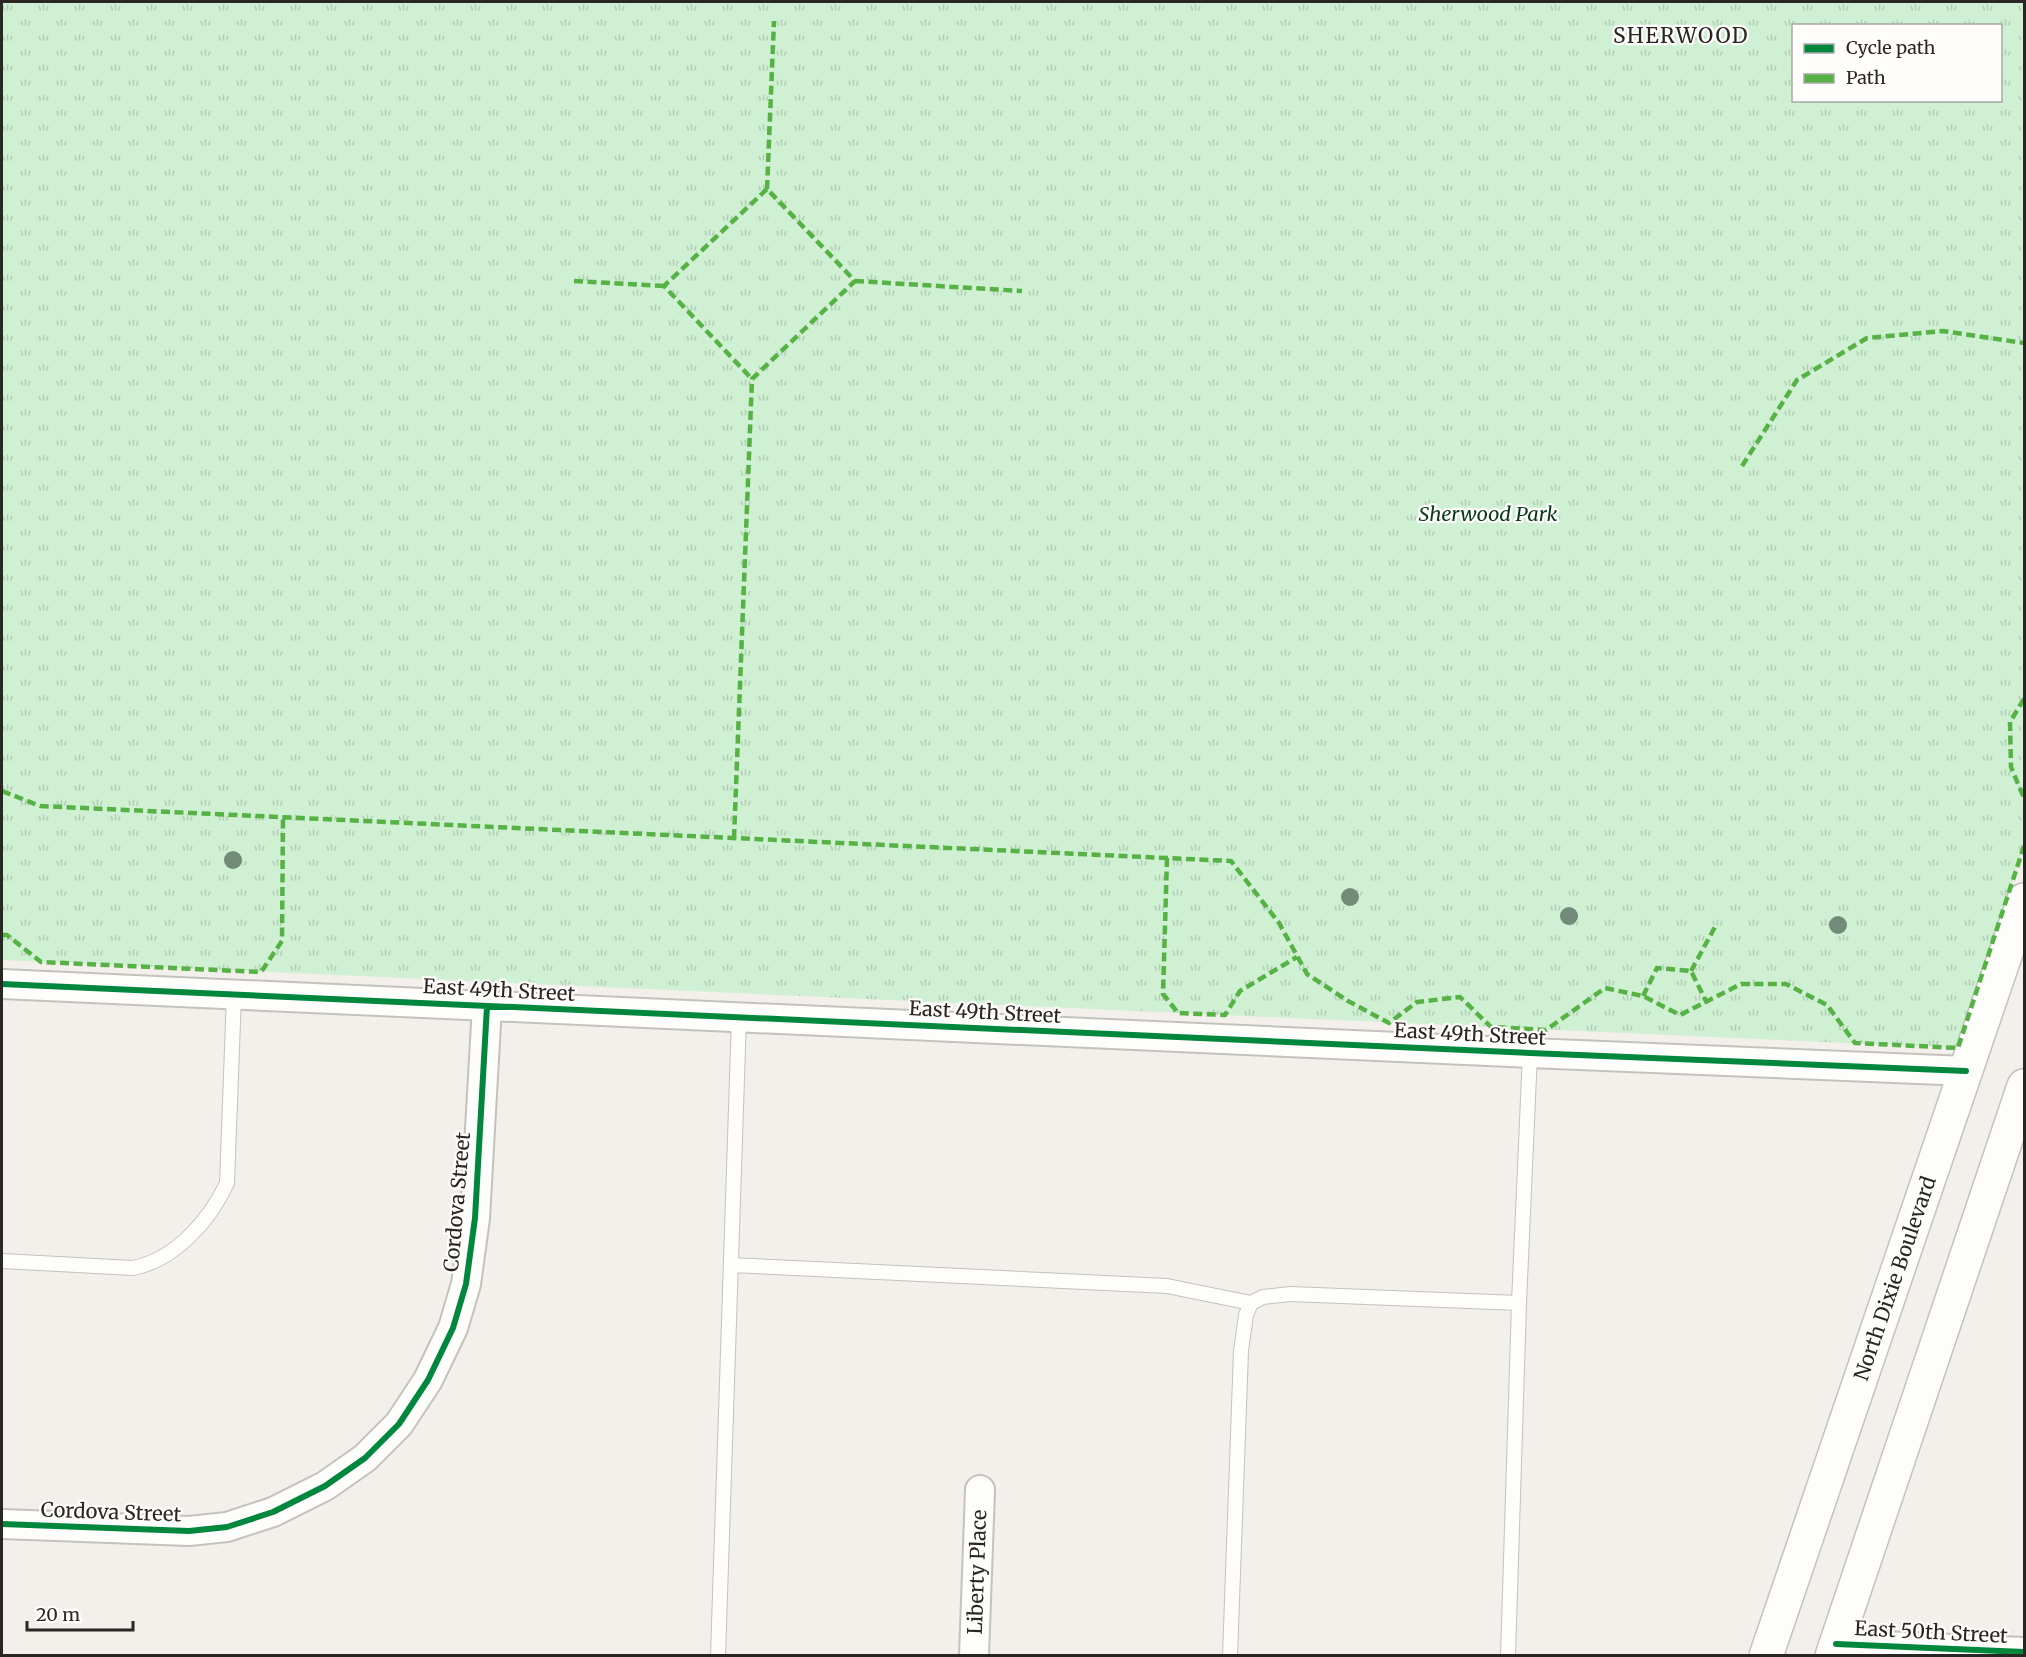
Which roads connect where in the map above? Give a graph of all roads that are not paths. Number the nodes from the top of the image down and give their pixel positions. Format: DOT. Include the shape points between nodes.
graph roads {
  1 [pos="2025,900"];
  2 [pos="2,984"];
  3 [pos="234,995"];
  4 [pos="487,1005"];
  5 [pos="739,1017"];
  6 [pos="1530,1053"];
  7 [pos="1966,1071"];
  8 [pos="2025,1086"];
  9 [pos="2,1261"];
  10 [pos="730,1265"];
  11 [pos="1519,1303"];
  12 [pos="1251,1304"];
  13 [pos="980,1490"];
  14 [pos="2,1524"];
  15 [pos="1834,1650"];
  16 [pos="2025,1652"];
  17 [pos="718,1656"];
  18 [pos="974,1656"];
  19 [pos="1230,1656"];
  20 [pos="1508,1656"];
  21 [pos="1766,1656"];
  1 -- 7 [label="main road, North Dixie Boulevard"];
  2 -- 3 [label="street, East 49th Street"];
  3 -- 4 [label="street, East 49th Street"];
  3 -- 9 [label="lane" via="227,1183 218,1203 195,1231 149,1265 133,1268"];
  4 -- 5 [label="street, East 49th Street"];
  4 -- 14 [label="street, Cordova Street" via="476,1218 466,1284 453,1328 428,1380 399,1424 365,1458 325,1486 273,1512 227,1527 189,1531"];
  5 -- 6 [label="street, East 49th Street"];
  5 -- 10 [label="lane"];
  6 -- 7 [label="street, East 49th Street"];
  6 -- 11 [label="lane"];
  7 -- 21 [label="main road, North Dixie Boulevard"];
  8 -- 15 [label="main road"];
  10 -- 12 [label="lane" via="1167,1286"];
  10 -- 17 [label="lane"];
  11 -- 12 [label="lane" via="1290,1294 1263,1297"];
  11 -- 20 [label="lane"];
  12 -- 19 [label="lane" via="1245,1316 1241,1351"];
  13 -- 18 [label="street, Liberty Place"];
  15 -- 16 [label="street, East 50th Street"];
}
